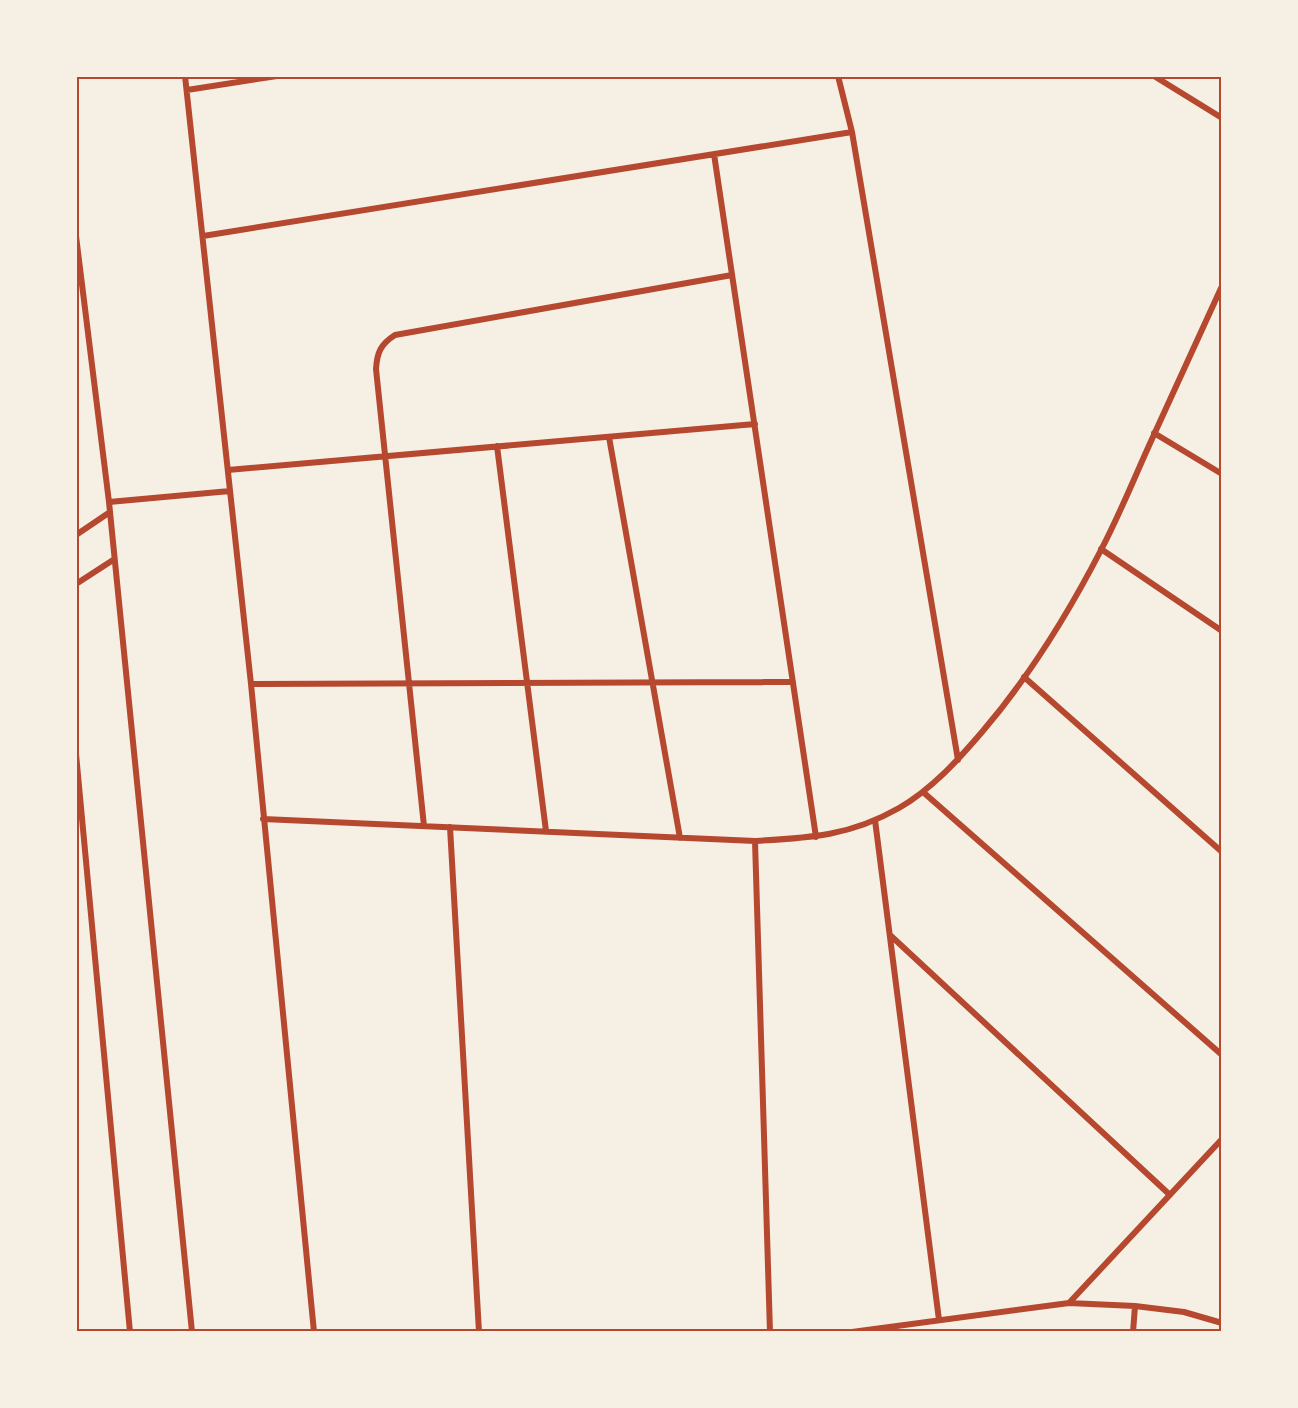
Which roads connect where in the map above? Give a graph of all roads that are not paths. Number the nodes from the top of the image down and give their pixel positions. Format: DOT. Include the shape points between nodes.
graph roads {
  1 [pos="185,76"];
  2 [pos="277,76"];
  3 [pos="838,76"];
  4 [pos="1154,76"];
  5 [pos="187,90"];
  6 [pos="1221,118"];
  7 [pos="852,132"];
  8 [pos="714,154"];
  9 [pos="76,236"];
  10 [pos="203,236"];
  11 [pos="732,275"];
  12 [pos="1221,289"];
  13 [pos="755,424"];
  14 [pos="1154,433"];
  15 [pos="609,436"];
  16 [pos="497,446"];
  17 [pos="384,456"];
  18 [pos="228,470"];
  19 [pos="1221,474"];
  20 [pos="230,491"];
  21 [pos="109,502"];
  22 [pos="110,512"];
  23 [pos="76,535"];
  24 [pos="1101,549"];
  25 [pos="113,561"];
  26 [pos="76,584"];
  27 [pos="1221,630"];
  28 [pos="1024,677"];
  29 [pos="527,682"];
  30 [pos="793,682"];
  31 [pos="409,683"];
  32 [pos="653,683"];
  33 [pos="250,684"];
  34 [pos="76,754"];
  35 [pos="958,760"];
  36 [pos="923,792"];
  37 [pos="263,819"];
  38 [pos="875,820"];
  39 [pos="424,826"];
  40 [pos="450,827"];
  41 [pos="546,831"];
  42 [pos="816,837"];
  43 [pos="680,838"];
  44 [pos="755,841"];
  45 [pos="1221,852"];
  46 [pos="890,934"];
  47 [pos="1221,1055"];
  48 [pos="1221,1139"];
  49 [pos="1170,1195"];
  50 [pos="1069,1304"];
  51 [pos="1136,1306"];
  52 [pos="939,1320"];
  53 [pos="1221,1323"];
  54 [pos="130,1332"];
  55 [pos="192,1332"];
  56 [pos="314,1332"];
  57 [pos="479,1332"];
  58 [pos="770,1332"];
  59 [pos="852,1332"];
  60 [pos="1133,1332"];
  1 -- 5 [label="street"];
  2 -- 5 [label="street"];
  3 -- 7 [label="street"];
  4 -- 6 [label="street"];
  5 -- 10 [label="street"];
  7 -- 8 [label="street"];
  7 -- 35 [label="street"];
  8 -- 10 [label="street"];
  8 -- 11 [label="street"];
  9 -- 21 [label="street"];
  10 -- 18 [label="street"];
  11 -- 13 [label="street"];
  11 -- 17 [label="street" via="395,334 376,355"];
  12 -- 14 [label="street"];
  13 -- 15 [label="street"];
  13 -- 30 [label="street"];
  14 -- 19 [label="street"];
  14 -- 24 [label="street"];
  15 -- 16 [label="street"];
  15 -- 32 [label="street"];
  16 -- 17 [label="street"];
  16 -- 29 [label="street"];
  17 -- 18 [label="street"];
  17 -- 31 [label="street"];
  18 -- 20 [label="street"];
  20 -- 21 [label="street"];
  20 -- 33 [label="street"];
  21 -- 22 [label="street"];
  22 -- 23 [label="street"];
  22 -- 25 [label="street"];
  24 -- 27 [label="street"];
  24 -- 28 [label="street"];
  25 -- 26 [label="street"];
  25 -- 55 [label="street"];
  28 -- 35 [label="street"];
  28 -- 45 [label="street"];
  29 -- 31 [label="street"];
  29 -- 32 [label="street"];
  29 -- 41 [label="street"];
  30 -- 32 [label="street"];
  30 -- 42 [label="street"];
  31 -- 33 [label="street"];
  31 -- 39 [label="street"];
  32 -- 43 [label="street"];
  33 -- 37 [label="street"];
  34 -- 54 [label="street"];
  35 -- 36 [label="street"];
  36 -- 38 [label="street"];
  36 -- 47 [label="street"];
  37 -- 39 [label="street"];
  37 -- 56 [label="street"];
  38 -- 42 [label="street"];
  38 -- 46 [label="street"];
  39 -- 40 [label="street"];
  40 -- 41 [label="street"];
  40 -- 57 [label="street"];
  41 -- 43 [label="street"];
  42 -- 44 [label="street"];
  43 -- 44 [label="street"];
  44 -- 58 [label="street"];
  46 -- 49 [label="street"];
  46 -- 52 [label="street"];
  48 -- 49 [label="street"];
  49 -- 50 [label="street"];
  50 -- 51 [label="street"];
  50 -- 52 [label="street"];
  51 -- 53 [label="street" via="1184,1312"];
  51 -- 60 [label="street"];
  52 -- 59 [label="street"];
}
